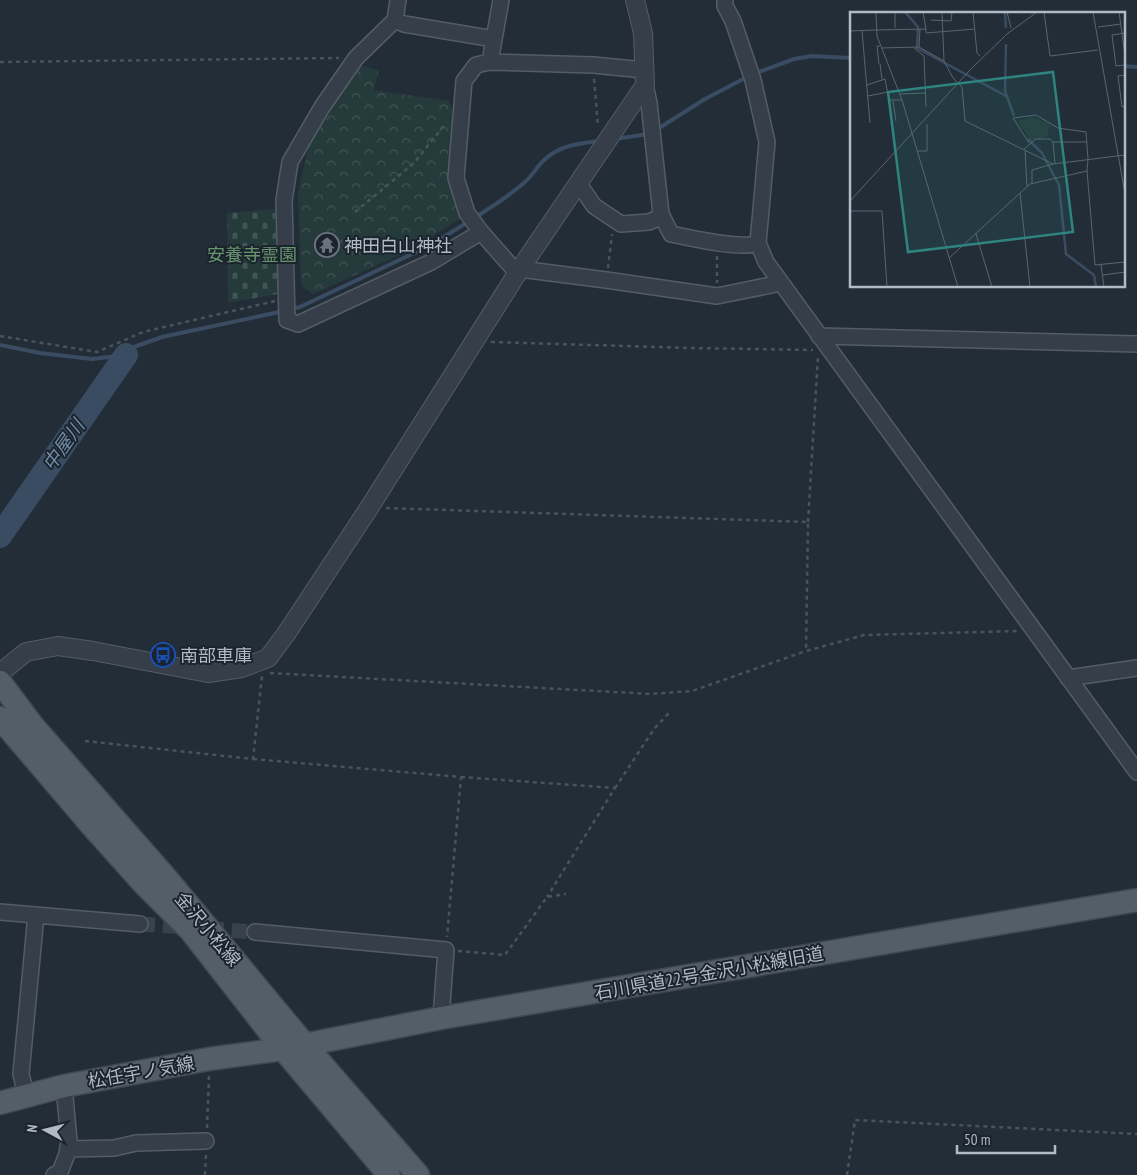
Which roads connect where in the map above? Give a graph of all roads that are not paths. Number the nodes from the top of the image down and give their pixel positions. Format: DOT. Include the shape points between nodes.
graph roads {
  1 [pos="398,0"];
  2 [pos="501,0"];
  3 [pos="635,0"];
  4 [pos="725,0"];
  5 [pos="395,20"];
  6 [pos="494,39"];
  7 [pos="490,62"];
  8 [pos="644,77"];
  9 [pos="579,184"];
  10 [pos="661,214"];
  11 [pos="479,229"];
  12 [pos="758,243"];
  13 [pos="519,272"];
  14 [pos="781,283"];
  15 [pos="819,336"];
  16 [pos="1137,344"];
  17 [pos="1137,668"];
  18 [pos="0,673"];
  19 [pos="1068,678"];
  20 [pos="0,682"];
  21 [pos="0,718"];
  22 [pos="1137,772"];
  23 [pos="1137,900"];
  24 [pos="0,912"];
  25 [pos="36,915"];
  26 [pos="140,924"];
  27 [pos="255,932"];
  28 [pos="441,1018"];
  29 [pos="305,1044"];
  30 [pos="282,1049"];
  31 [pos="64,1086"];
  32 [pos="26,1095"];
  33 [pos="0,1102"];
  34 [pos="206,1141"];
  35 [pos="68,1149"];
  36 [pos="54,1175"];
  37 [pos="390,1175"];
  38 [pos="418,1175"];
  1 -- 5 [label="street"];
  2 -- 6 [label="street"];
  3 -- 8 [label="street" via="643,33"];
  4 -- 12 [label="street" via="751,74 767,142"];
  5 -- 6 [label="street"];
  5 -- 11 [label="street" via="356,58 290,162 284,200 287,320 298,324 431,262"];
  6 -- 7 [label="street"];
  7 -- 8 [label="street" via="592,65"];
  7 -- 11 [label="street" via="476,65 464,81 456,178 467,213"];
  8 -- 9 [label="street" via="610,138"];
  8 -- 10 [label="street"];
  9 -- 10 [label="street" via="594,206 620,224 642,223"];
  9 -- 13 [label="street"];
  10 -- 12 [label="street" via="671,234 752,246"];
  11 -- 13 [label="street"];
  12 -- 14 [label="street" via="766,262"];
  13 -- 14 [label="street" via="606,280 717,296"];
  13 -- 18 [label="street" via="369,508 268,658 242,668 208,673 58,646 26,652"];
  14 -- 15 [label="street"];
  15 -- 16 [label="street"];
  15 -- 19 [label="street"];
  17 -- 19 [label="street"];
  19 -- 22 [label="street"];
  20 -- 29 [label="main road, 金沢小松線" via="33,726"];
  21 -- 30 [label="main road, 金沢小松線" via="104,840 191,931"];
  23 -- 28 [label="main road, 石川県道22号金沢小松線旧道"];
  24 -- 25 [label="street"];
  25 -- 26 [label="street"];
  25 -- 32 [label="street" via="21,1074"];
  27 -- 28 [label="street" via="446,950"];
  28 -- 29 [label="main road, 石川県道22号金沢小松線旧道"];
  29 -- 30 [label="main road, 石川県道22号金沢小松線旧道"];
  29 -- 38 [label="main road, 金沢小松線"];
  30 -- 31 [label="main road, 松任宇ノ気線"];
  30 -- 37 [label="main road, 金沢小松線"];
  31 -- 32 [label="main road, 松任宇ノ気線"];
  31 -- 35 [label="street"];
  32 -- 33 [label="main road, 松任宇ノ気線"];
  34 -- 35 [label="street"];
  35 -- 36 [label="street" via="60,1172"];
}
